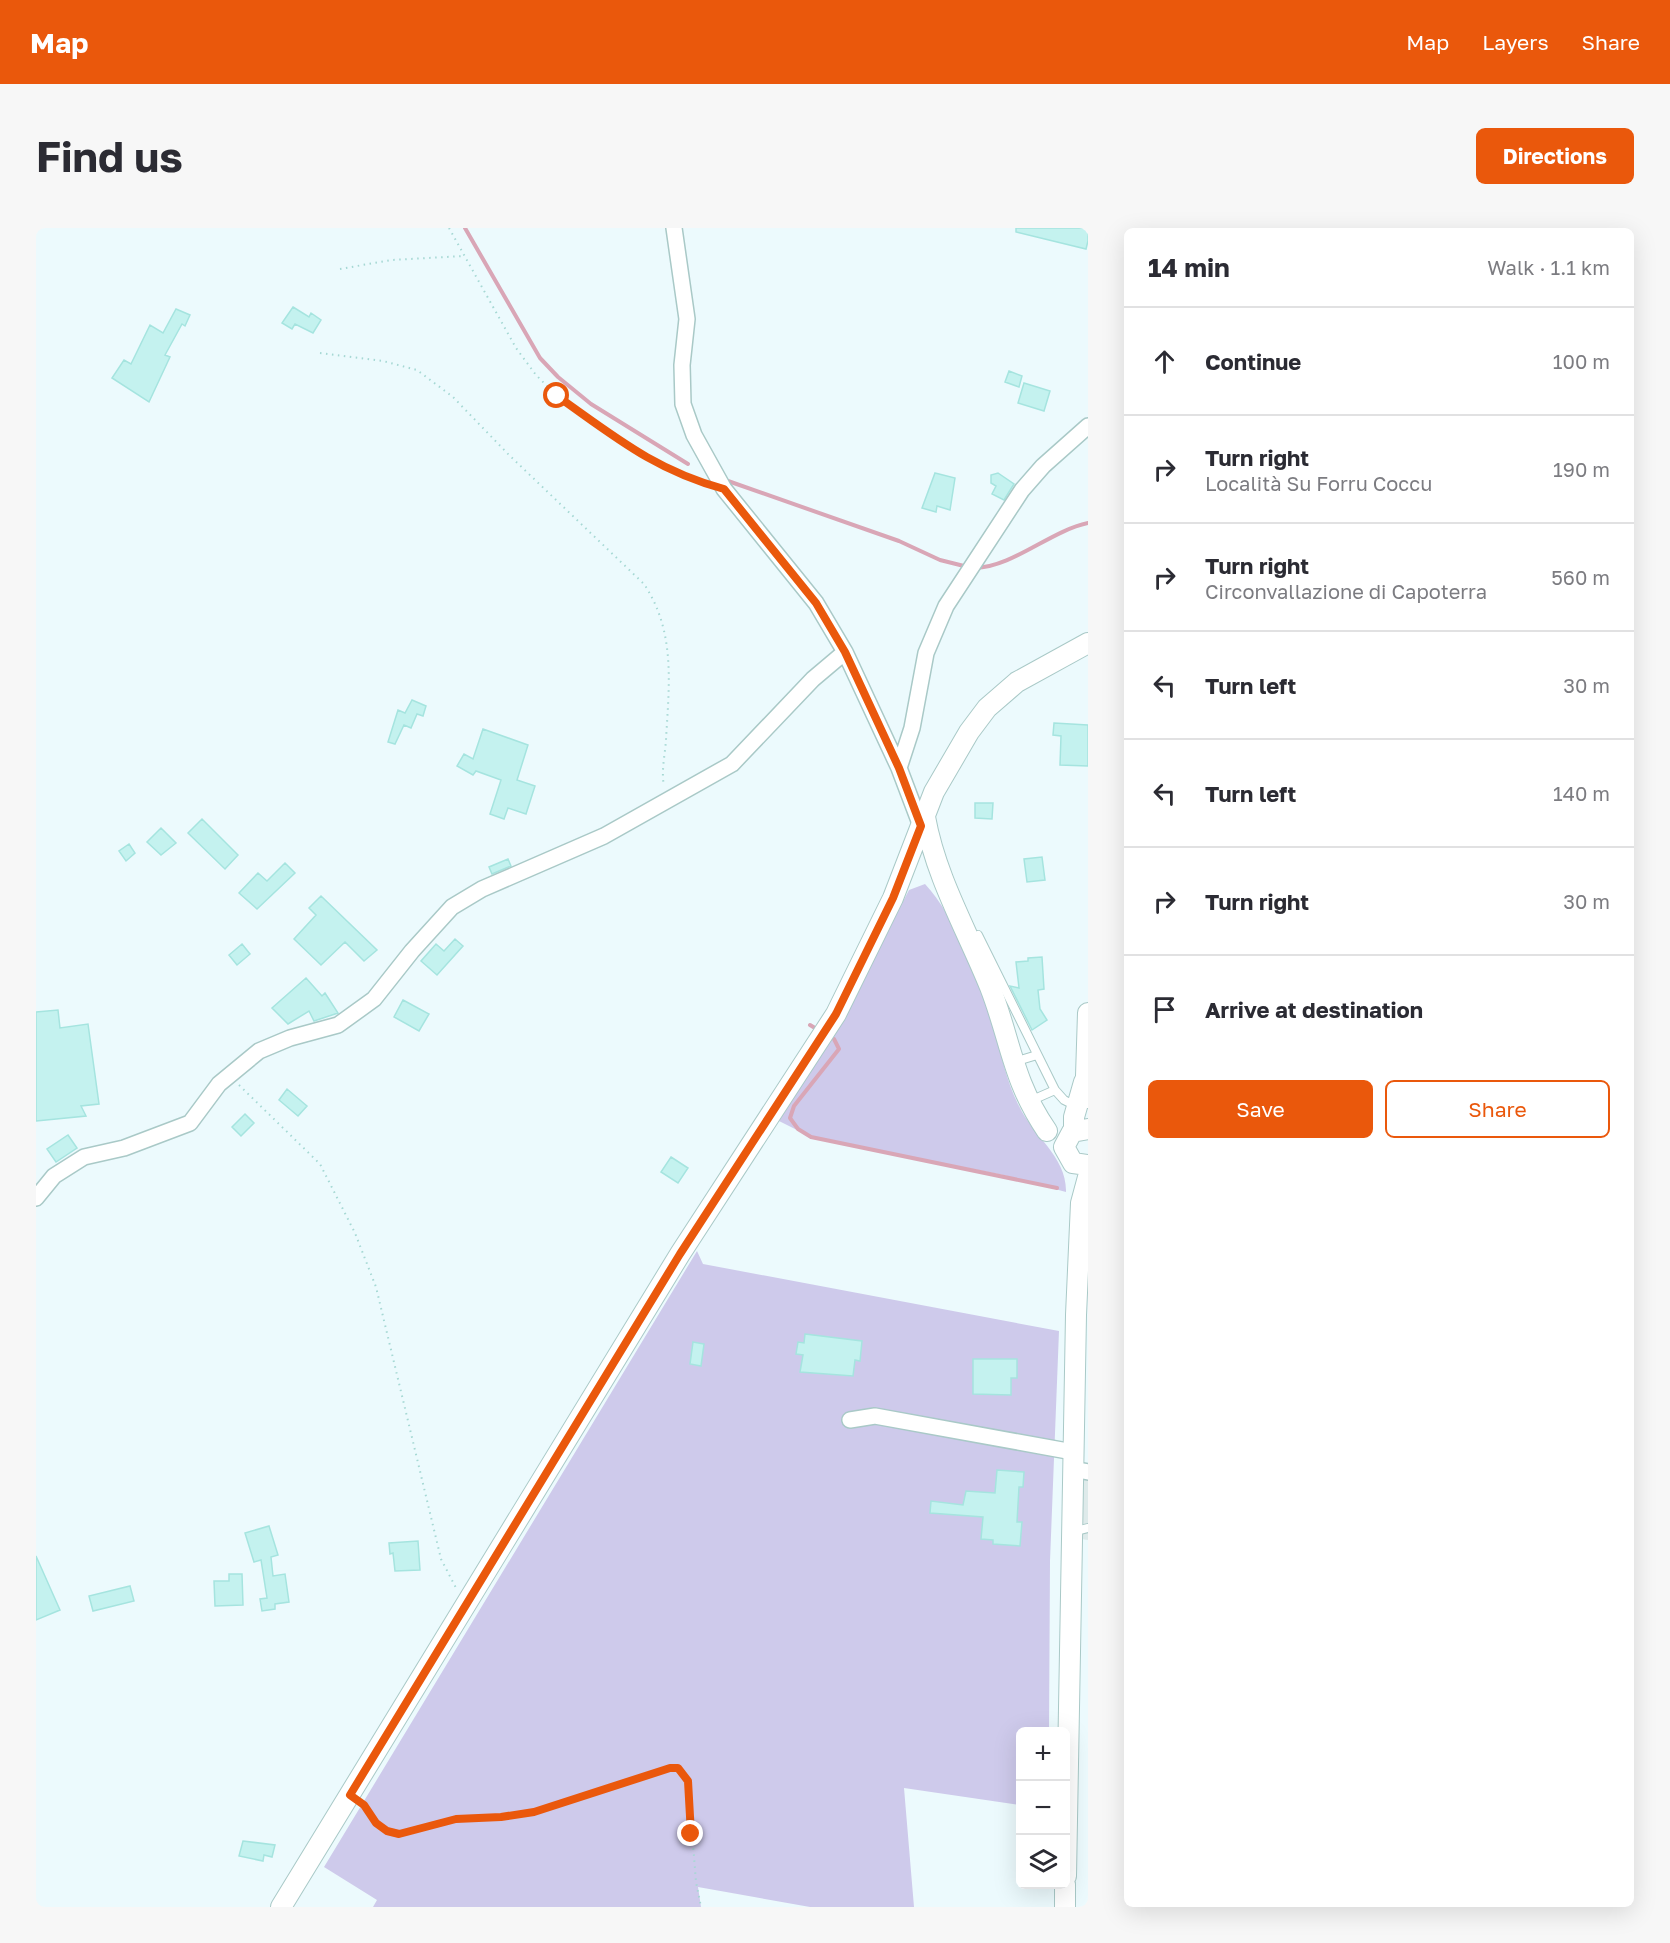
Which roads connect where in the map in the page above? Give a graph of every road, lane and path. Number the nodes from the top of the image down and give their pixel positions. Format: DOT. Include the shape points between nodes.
graph roads {
  1 [pos="449,228"];
  2 [pos="674,228"];
  3 [pos="464,256"];
  4 [pos="340,269"];
  5 [pos="320,353"];
  6 [pos="1088,426"];
  7 [pos="724,489"];
  8 [pos="1088,643"];
  9 [pos="845,652"];
  10 [pos="899,768"];
  11 [pos="933,797"];
  12 [pos="666,801"];
  13 [pos="912,801"];
  14 [pos="923,821"];
  15 [pos="902,876"];
  16 [pos="942,882"];
  17 [pos="1088,1013"];
  18 [pos="1037,1055"];
  19 [pos="1012,1063"];
  20 [pos="229,1076"];
  21 [pos="1055,1090"];
  22 [pos="1028,1101"];
  23 [pos="1083,1103"];
  24 [pos="1047,1131"];
  25 [pos="1076,1145"];
  26 [pos="1088,1177"];
  27 [pos="36,1198"];
  28 [pos="1081,1203"];
  29 [pos="850,1420"];
  30 [pos="1077,1471"];
  31 [pos="1079,1530"];
  32 [pos="467,1602"];
  33 [pos="350,1795"];
  34 [pos="1067,1835"];
  35 [pos="1065,1889"];
  36 [pos="281,1907"];
  37 [pos="701,1907"];
  38 [pos="1065,1907"];
  1 -- 3 [label="path"];
  2 -- 7 [label="street" via="687,319 683,404 694,435"];
  3 -- 4 [label="path" via="391,260"];
  3 -- 7 [label="path" via="516,348 557,396 651,462"];
  5 -- 12 [label="path" via="417,370 453,397 644,584 658,605 666,631 669,664 662,779"];
  6 -- 10 [label="street" via="1036,474 980,552 933,631"];
  7 -- 9 [label="street" via="816,603"];
  8 -- 11 [label="street" via="1035,670 987,708 949,764"];
  9 -- 10 [label="street"];
  9 -- 12 [label="street" via="813,679 732,764"];
  10 -- 13 [label="street"];
  11 -- 13 [label="street" via="919,803"];
  11 -- 14 [label="street"];
  12 -- 20 [label="street" via="604,836 482,889 452,907 374,999 338,1025 259,1051"];
  13 -- 14 [label="street"];
  14 -- 15 [label="street"];
  14 -- 16 [label="street"];
  15 -- 16 [label="street" via="920,869"];
  15 -- 32 [label="street" via="836,1014 680,1254"];
  16 -- 18 [label="lane" via="952,882"];
  16 -- 19 [label="street" via="991,990"];
  17 -- 23 [label="street"];
  18 -- 19 [label="lane"];
  18 -- 21 [label="lane"];
  19 -- 22 [label="street"];
  20 -- 27 [label="street" via="190,1123 124,1148 84,1157 54,1176"];
  20 -- 32 [label="path" via="320,1164 355,1233 376,1287 441,1559"];
  21 -- 22 [label="lane"];
  21 -- 23 [label="lane" via="1064,1100"];
  22 -- 24 [label="street"];
  23 -- 25 [label="street"];
  24 -- 25 [label="street"];
  25 -- 28 [label="street" via="1073,1173"];
  26 -- 28 [label="street"];
  28 -- 30 [label="street"];
  29 -- 30 [label="street" via="875,1416"];
  30 -- 31 [label="street"];
  31 -- 34 [label="street"];
  32 -- 33 [label="street"];
  33 -- 36 [label="street"];
  33 -- 37 [label="path" via="364,1805 376,1823 399,1834 456,1819 534,1812 678,1768 688,1781"];
  35 -- 38 [label="street"];
}
